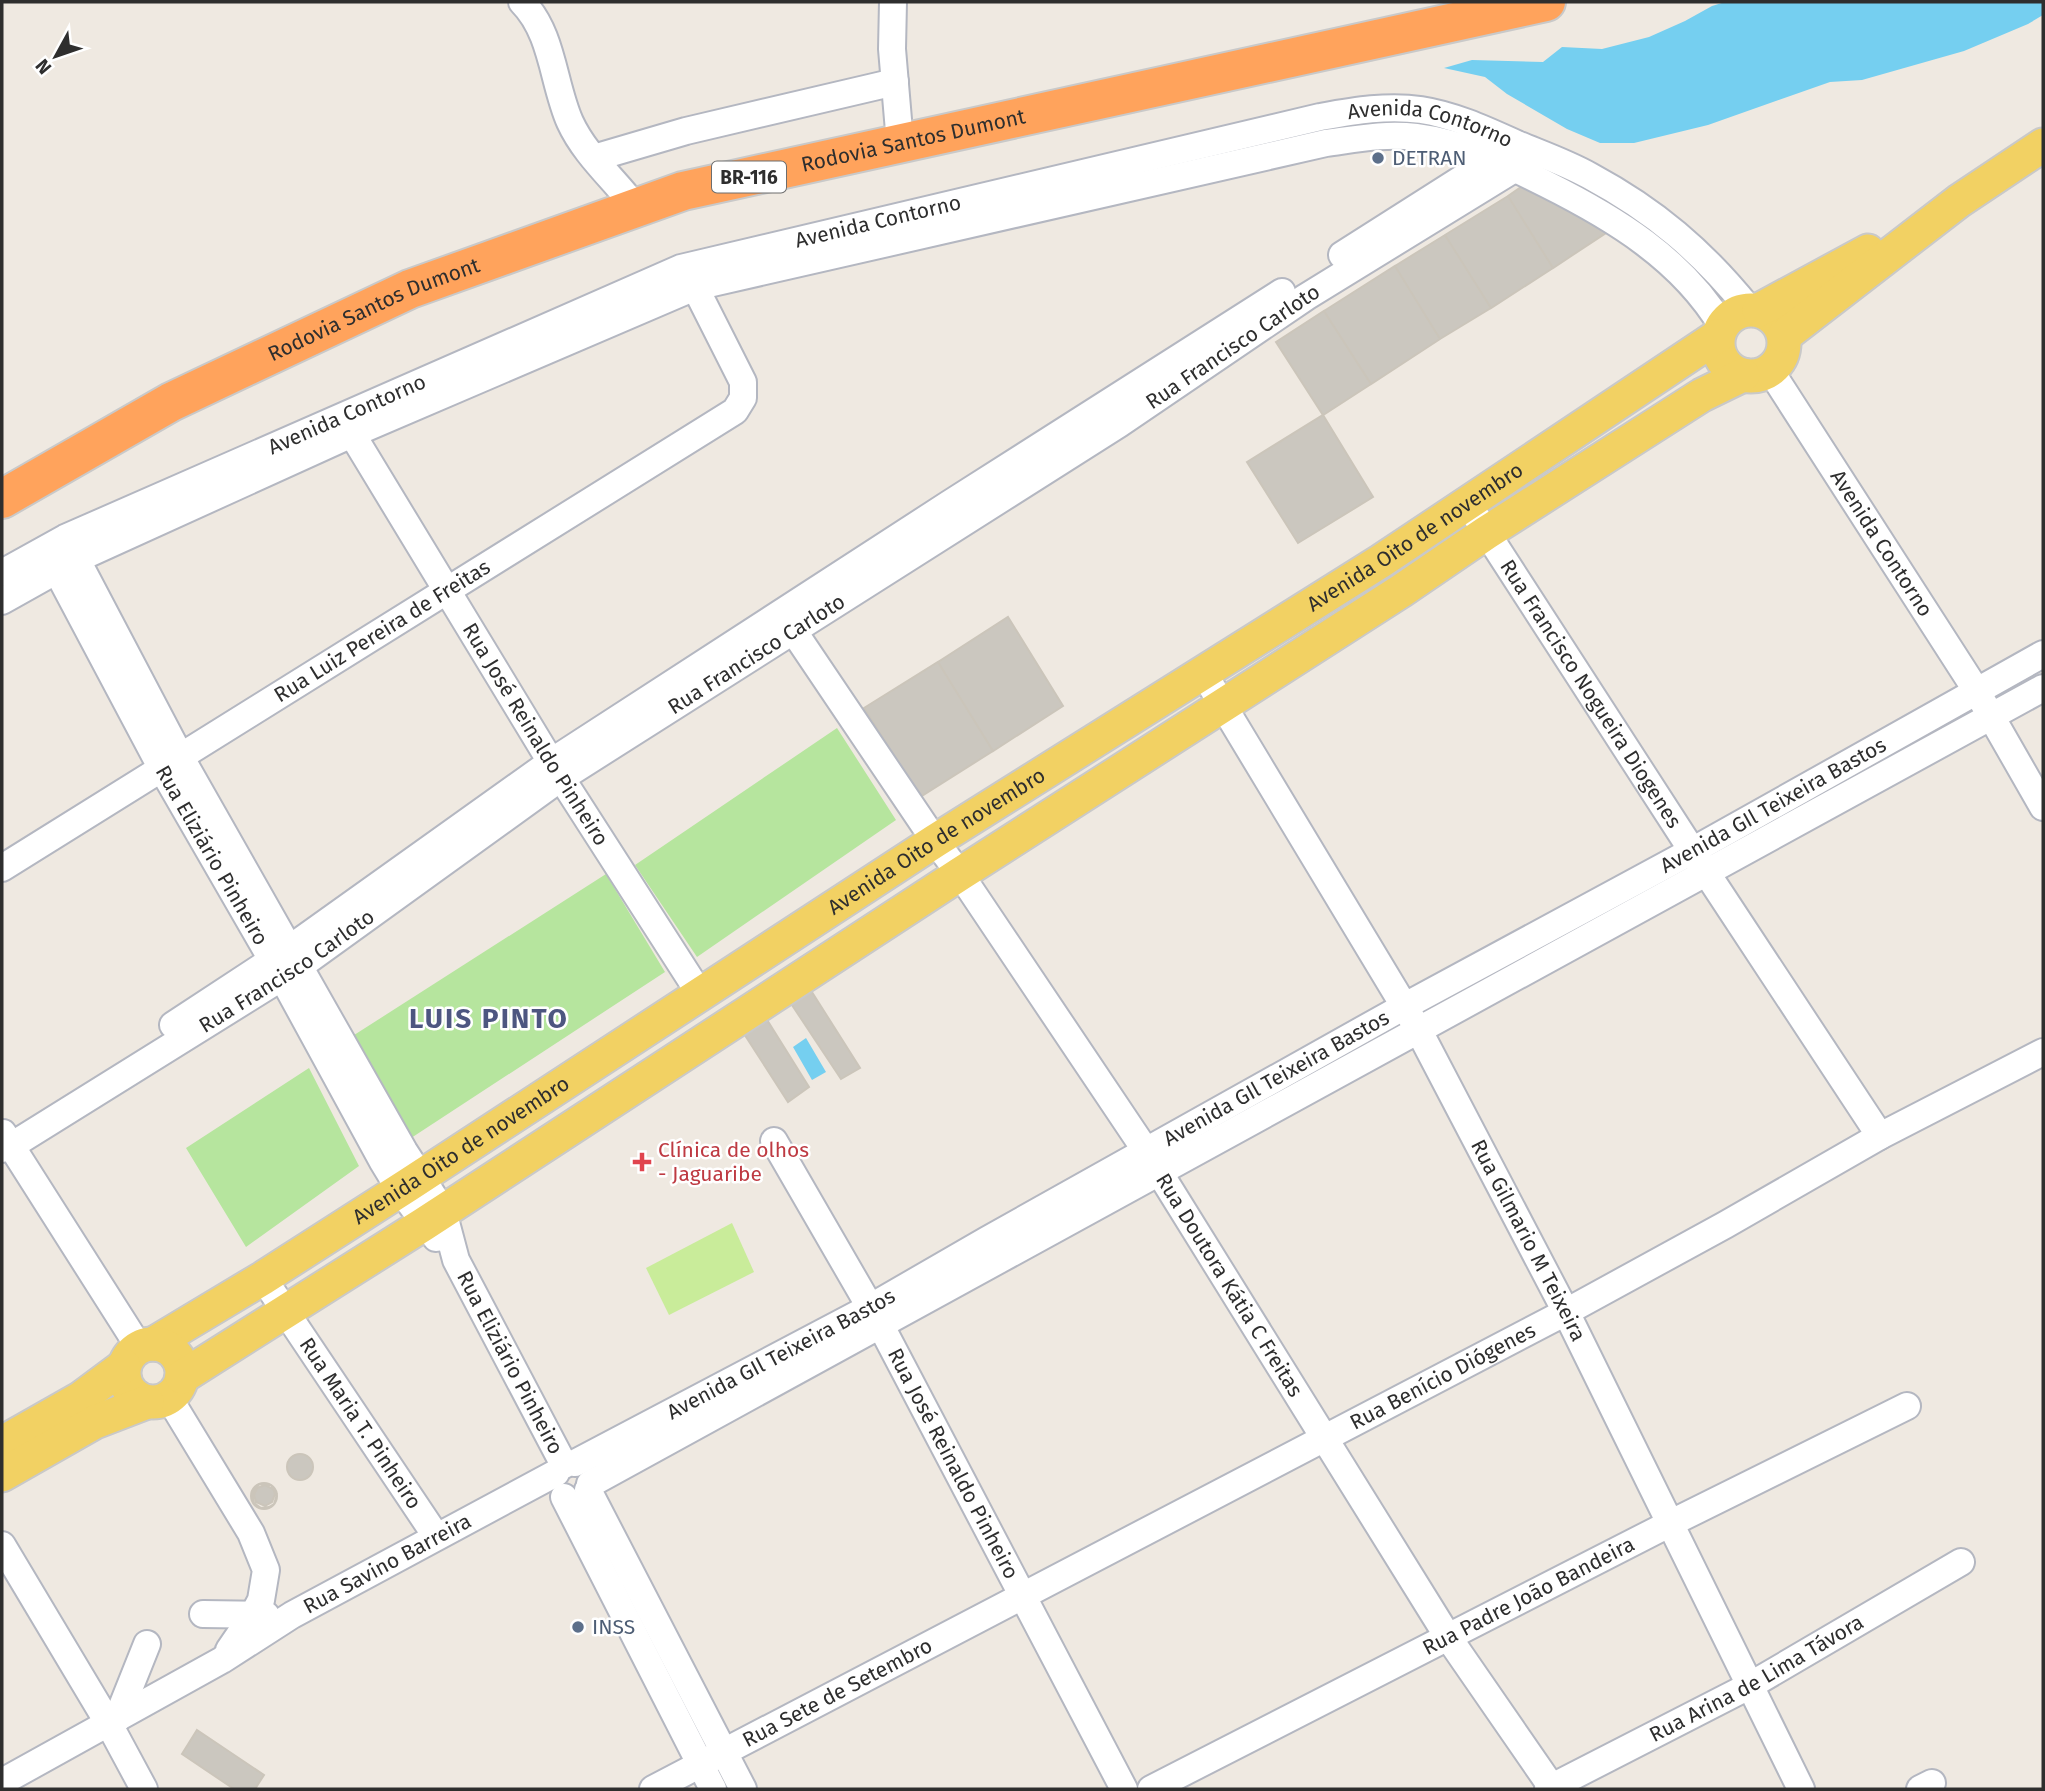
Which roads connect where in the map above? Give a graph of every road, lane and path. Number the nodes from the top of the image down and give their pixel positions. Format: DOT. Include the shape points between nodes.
graph roads {
  1 [pos="522,2"];
  2 [pos="893,2"];
  3 [pos="1546,2"];
  4 [pos="895,82"];
  5 [pos="1320,117"];
  6 [pos="1326,142"];
  7 [pos="900,143"];
  8 [pos="2043,145"];
  9 [pos="1516,156"];
  10 [pos="594,158"];
  11 [pos="1959,201"];
  12 [pos="636,208"];
  13 [pos="688,278"];
  14 [pos="1754,309"];
  15 [pos="1720,331"];
  16 [pos="1784,336"];
  17 [pos="1757,373"];
  18 [pos="352,434"];
  19 [pos="2,499"];
  20 [pos="1468,504"];
  21 [pos="1486,533"];
  22 [pos="61,554"];
  23 [pos="1381,561"];
  24 [pos="2,573"];
  25 [pos="448,591"];
  26 [pos="1401,591"];
  27 [pos="2,600"];
  28 [pos="787,622"];
  29 [pos="2043,654"];
  30 [pos="1204,674"];
  31 [pos="2043,688"];
  32 [pos="1976,691"];
  33 [pos="1224,706"];
  34 [pos="1992,716"];
  35 [pos="1100,738"];
  36 [pos="172,763"];
  37 [pos="556,770"];
  38 [pos="1123,771"];
  39 [pos="2043,807"];
  40 [pos="935,841"];
  41 [pos="1699,861"];
  42 [pos="2,868"];
  43 [pos="960,874"];
  44 [pos="285,963"];
  45 [pos="729,975"];
  46 [pos="701,994"];
  47 [pos="1405,1006"];
  48 [pos="754,1008"];
  49 [pos="1418,1029"];
  50 [pos="2043,1052"];
  51 [pos="1880,1136"];
  52 [pos="4,1139"];
  53 [pos="774,1140"];
  54 [pos="1152,1162"];
  55 [pos="410,1183"];
  56 [pos="434,1217"];
  57 [pos="263,1278"];
  58 [pos="285,1311"];
  59 [pos="1566,1312"];
  60 [pos="876,1317"];
  61 [pos="139,1352"];
  62 [pos="166,1392"];
  63 [pos="1907,1406"];
  64 [pos="1326,1438"];
  65 [pos="2,1443"];
  66 [pos="2,1475"];
  67 [pos="570,1481"];
  68 [pos="1669,1524"];
  69 [pos="436,1536"];
  70 [pos="2,1545"];
  71 [pos="1961,1562"];
  72 [pos="1023,1596"];
  73 [pos="202,1614"];
  74 [pos="253,1615"];
  75 [pos="292,1615"];
  76 [pos="1448,1637"];
  77 [pos="147,1644"];
  78 [pos="222,1660"];
  79 [pos="1751,1685"];
  80 [pos="113,1722"];
  81 [pos="712,1758"];
  82 [pos="2,1782"];
  83 [pos="1551,1788"];
  84 [pos="144,1789"];
  85 [pos="653,1789"];
  86 [pos="713,1789"];
  87 [pos="743,1789"];
  88 [pos="1125,1789"];
  89 [pos="1151,1789"];
  90 [pos="1801,1789"];
  1 -- 10 [label="street" via="545,43 570,123"];
  2 -- 4 [label="street"];
  3 -- 7 [label="highway, Rodovia Santos Dumont / BR-116"];
  4 -- 7 [label="street"];
  4 -- 10 [label="street" via="686,131"];
  5 -- 6 [label="street"];
  5 -- 9 [label="street, Avenida Contorno" via="1387,107 1422,110 1493,133"];
  5 -- 13 [label="street, Avenida Contorno"];
  6 -- 9 [label="street, Avenida Contorno" via="1388,135 1417,137"];
  6 -- 13 [label="street, Avenida Contorno"];
  7 -- 12 [label="highway, Rodovia Santos Dumont / BR-116" via="683,191"];
  8 -- 11 [label="main road"];
  9 -- 14 [label="street, Avenida Contorno" via="1588,175 1634,202 1699,252"];
  9 -- 15 [label="street, Avenida Contorno" via="1643,240 1710,307"];
  9 -- 28 [label="street, Rua Francisco Carloto"];
  10 -- 12 [label="street"];
  11 -- 14 [label="main road"];
  11 -- 16 [label="main road"];
  12 -- 19 [label="highway, Rodovia Santos Dumont / BR-116" via="410,289 171,402"];
  13 -- 18 [label="street, Avenida Contorno"];
  13 -- 22 [label="street, Avenida Contorno"];
  13 -- 25 [label="street, Rua Luiz Pereira de Freitas" via="743,382 743,398 735,411"];
  14 -- 15 [label="main road" via="1738,311"];
  14 -- 16 [label="main road" via="1775,319"];
  15 -- 17 [label="main road" via="1717,346 1726,364 1733,371"];
  15 -- 20 [label="main road, Avenida Oito de novembro"];
  16 -- 17 [label="main road" via="1778,363"];
  17 -- 21 [label="main road, Avenida Oito de novembro" via="1702,395"];
  17 -- 32 [label="street, Avenida Contorno"];
  18 -- 22 [label="street, Avenida Contorno"];
  18 -- 25 [label="street, Rua José Reinaldo Pinheiro"];
  20 -- 21 [label="street, Rua Francisco Nogueira Diogenes"];
  20 -- 23 [label="main road, Avenida Oito de novembro"];
  21 -- 26 [label="main road, Avenida Oito de novembro"];
  21 -- 41 [label="street, Rua Francisco Nogueira Diogenes"];
  22 -- 24 [label="street, Avenida Contorno"];
  22 -- 27 [label="street, Avenida Contorno"];
  22 -- 36 [label="street, Rua Eliziário Pinheiro"];
  23 -- 26 [label="main road"];
  23 -- 30 [label="main road, Avenida Oito de novembro"];
  25 -- 36 [label="street, Rua Luiz Pereira de Freitas"];
  25 -- 37 [label="street, Rua José Reinaldo Pinheiro"];
  26 -- 33 [label="main road, Avenida Oito de novembro"];
  28 -- 37 [label="street, Rua Francisco Carloto"];
  28 -- 40 [label="street, Rua Doutora Kátia C Freitas"];
  29 -- 32 [label="street, Avenida GIl Teixeira Bastos"];
  30 -- 33 [label="street, Rua Gilmario M Teixeira"];
  30 -- 35 [label="main road, Avenida Oito de novembro"];
  31 -- 34 [label="street, Avenida GIl Teixeira Bastos"];
  32 -- 34 [label="street, Avenida Contorno"];
  32 -- 41 [label="street, Avenida GIl Teixeira Bastos"];
  33 -- 38 [label="main road, Avenida Oito de novembro"];
  33 -- 47 [label="street, Rua Gilmario M Teixeira"];
  34 -- 39 [label="street, Avenida Contorno"];
  34 -- 41 [label="street, Avenida GIl Teixeira Bastos"];
  35 -- 38 [label="main road"];
  35 -- 40 [label="main road, Avenida Oito de novembro"];
  36 -- 42 [label="street, Rua Luiz Pereira de Freitas"];
  36 -- 44 [label="street, Rua Eliziário Pinheiro"];
  37 -- 44 [label="street, Rua Francisco Carloto"];
  37 -- 46 [label="street, Rua José Reinaldo Pinheiro"];
  38 -- 43 [label="main road, Avenida Oito de novembro"];
  40 -- 43 [label="street, Rua Doutora Kátia C Freitas"];
  40 -- 45 [label="main road, Avenida Oito de novembro"];
  41 -- 47 [label="street, Avenida GIl Teixeira Bastos"];
  41 -- 49 [label="street, Avenida GIl Teixeira Bastos"];
  41 -- 51 [label="street, Rua Francisco Nogueira Diogenes"];
  43 -- 48 [label="main road, Avenida Oito de novembro"];
  43 -- 54 [label="street, Rua Doutora Kátia C Freitas"];
  44 -- 52 [label="street, Rua Francisco Carloto"];
  44 -- 55 [label="street, Rua Eliziário Pinheiro"];
  45 -- 46 [label="main road, Avenida Oito de novembro"];
  45 -- 48 [label="main road"];
  46 -- 55 [label="main road, Avenida Oito de novembro"];
  47 -- 49 [label="street, Rua Gilmario M Teixeira"];
  47 -- 54 [label="street, Avenida GIl Teixeira Bastos"];
  48 -- 56 [label="main road, Avenida Oito de novembro"];
  49 -- 54 [label="street, Avenida GIl Teixeira Bastos"];
  49 -- 59 [label="street, Rua Gilmario M Teixeira"];
  50 -- 51 [label="street, Rua Benício Diógenes"];
  51 -- 59 [label="street, Rua Benício Diógenes"];
  52 -- 61 [label="street"];
  53 -- 60 [label="street, Rua José Reinaldo Pinheiro"];
  54 -- 60 [label="street, Avenida GIl Teixeira Bastos"];
  54 -- 64 [label="street, Rua Doutora Kátia C Freitas"];
  55 -- 56 [label="street, Rua Eliziário Pinheiro"];
  55 -- 57 [label="main road, Avenida Oito de novembro"];
  56 -- 58 [label="main road, Avenida Oito de novembro"];
  56 -- 67 [label="street, Rua Eliziário Pinheiro"];
  57 -- 58 [label="street, Rua Maria T. Pinheiro"];
  57 -- 61 [label="main road, Avenida Oito de novembro"];
  58 -- 62 [label="main road, Avenida Oito de novembro"];
  58 -- 69 [label="street, Rua Maria T. Pinheiro"];
  59 -- 64 [label="street, Rua Benício Diógenes"];
  59 -- 68 [label="street, Rua Gilmario M Teixeira"];
  60 -- 67 [label="street, Avenida GIl Teixeira Bastos"];
  60 -- 72 [label="street, Rua José Reinaldo Pinheiro"];
  61 -- 62 [label="main road" via="126,1384 131,1392"];
  61 -- 62 [label="main road" via="163,1345 178,1358 182,1367"];
  61 -- 65 [label="main road, Avenida Oito de novembro" via="81,1398"];
  62 -- 66 [label="main road, Avenida Oito de novembro" via="94,1422"];
  62 -- 74 [label="street, Rua Savino Barreira" via="251,1533 267,1570"];
  63 -- 68 [label="street, Rua Padre João Bandeira"];
  64 -- 72 [label="street, Rua Benício Diógenes"];
  64 -- 76 [label="street, Rua Doutora Kátia C Freitas"];
  67 -- 69 [label="street, Rua Savino Barreira"];
  67 -- 78 [label="street, Rua Savino Barreira" via="274,1644"];
  67 -- 81 [label="street, Rua Eliziário Pinheiro"];
  68 -- 76 [label="street, Rua Padre João Bandeira"];
  68 -- 79 [label="street, Rua Gilmario M Teixeira"];
  69 -- 75 [label="street, Rua Savino Barreira"];
  70 -- 80 [label="street"];
  71 -- 79 [label="street, Rua Arina de Lima Távora"];
  72 -- 81 [label="street, Rua Sete de Setembro"];
  72 -- 88 [label="street, Rua José Reinaldo Pinheiro"];
  73 -- 74 [label="street"];
  74 -- 75 [label="street"];
  74 -- 78 [label="street, Rua Savino Barreira"];
  75 -- 78 [label="street, Rua Savino Barreira"];
  76 -- 83 [label="street, Rua Doutora Kátia C Freitas"];
  76 -- 89 [label="street, Rua Padre João Bandeira"];
  77 -- 80 [label="street"];
  78 -- 80 [label="street, Rua Savino Barreira"];
  79 -- 83 [label="street, Rua Arina de Lima Távora"];
  79 -- 90 [label="street, Rua Gilmario M Teixeira"];
  80 -- 82 [label="street, Rua Savino Barreira"];
  80 -- 84 [label="street"];
  81 -- 85 [label="street, Rua Sete de Setembro"];
  81 -- 86 [label="street, Rua Eliziário Pinheiro"];
  81 -- 87 [label="street, Rua Eliziário Pinheiro"];
}
